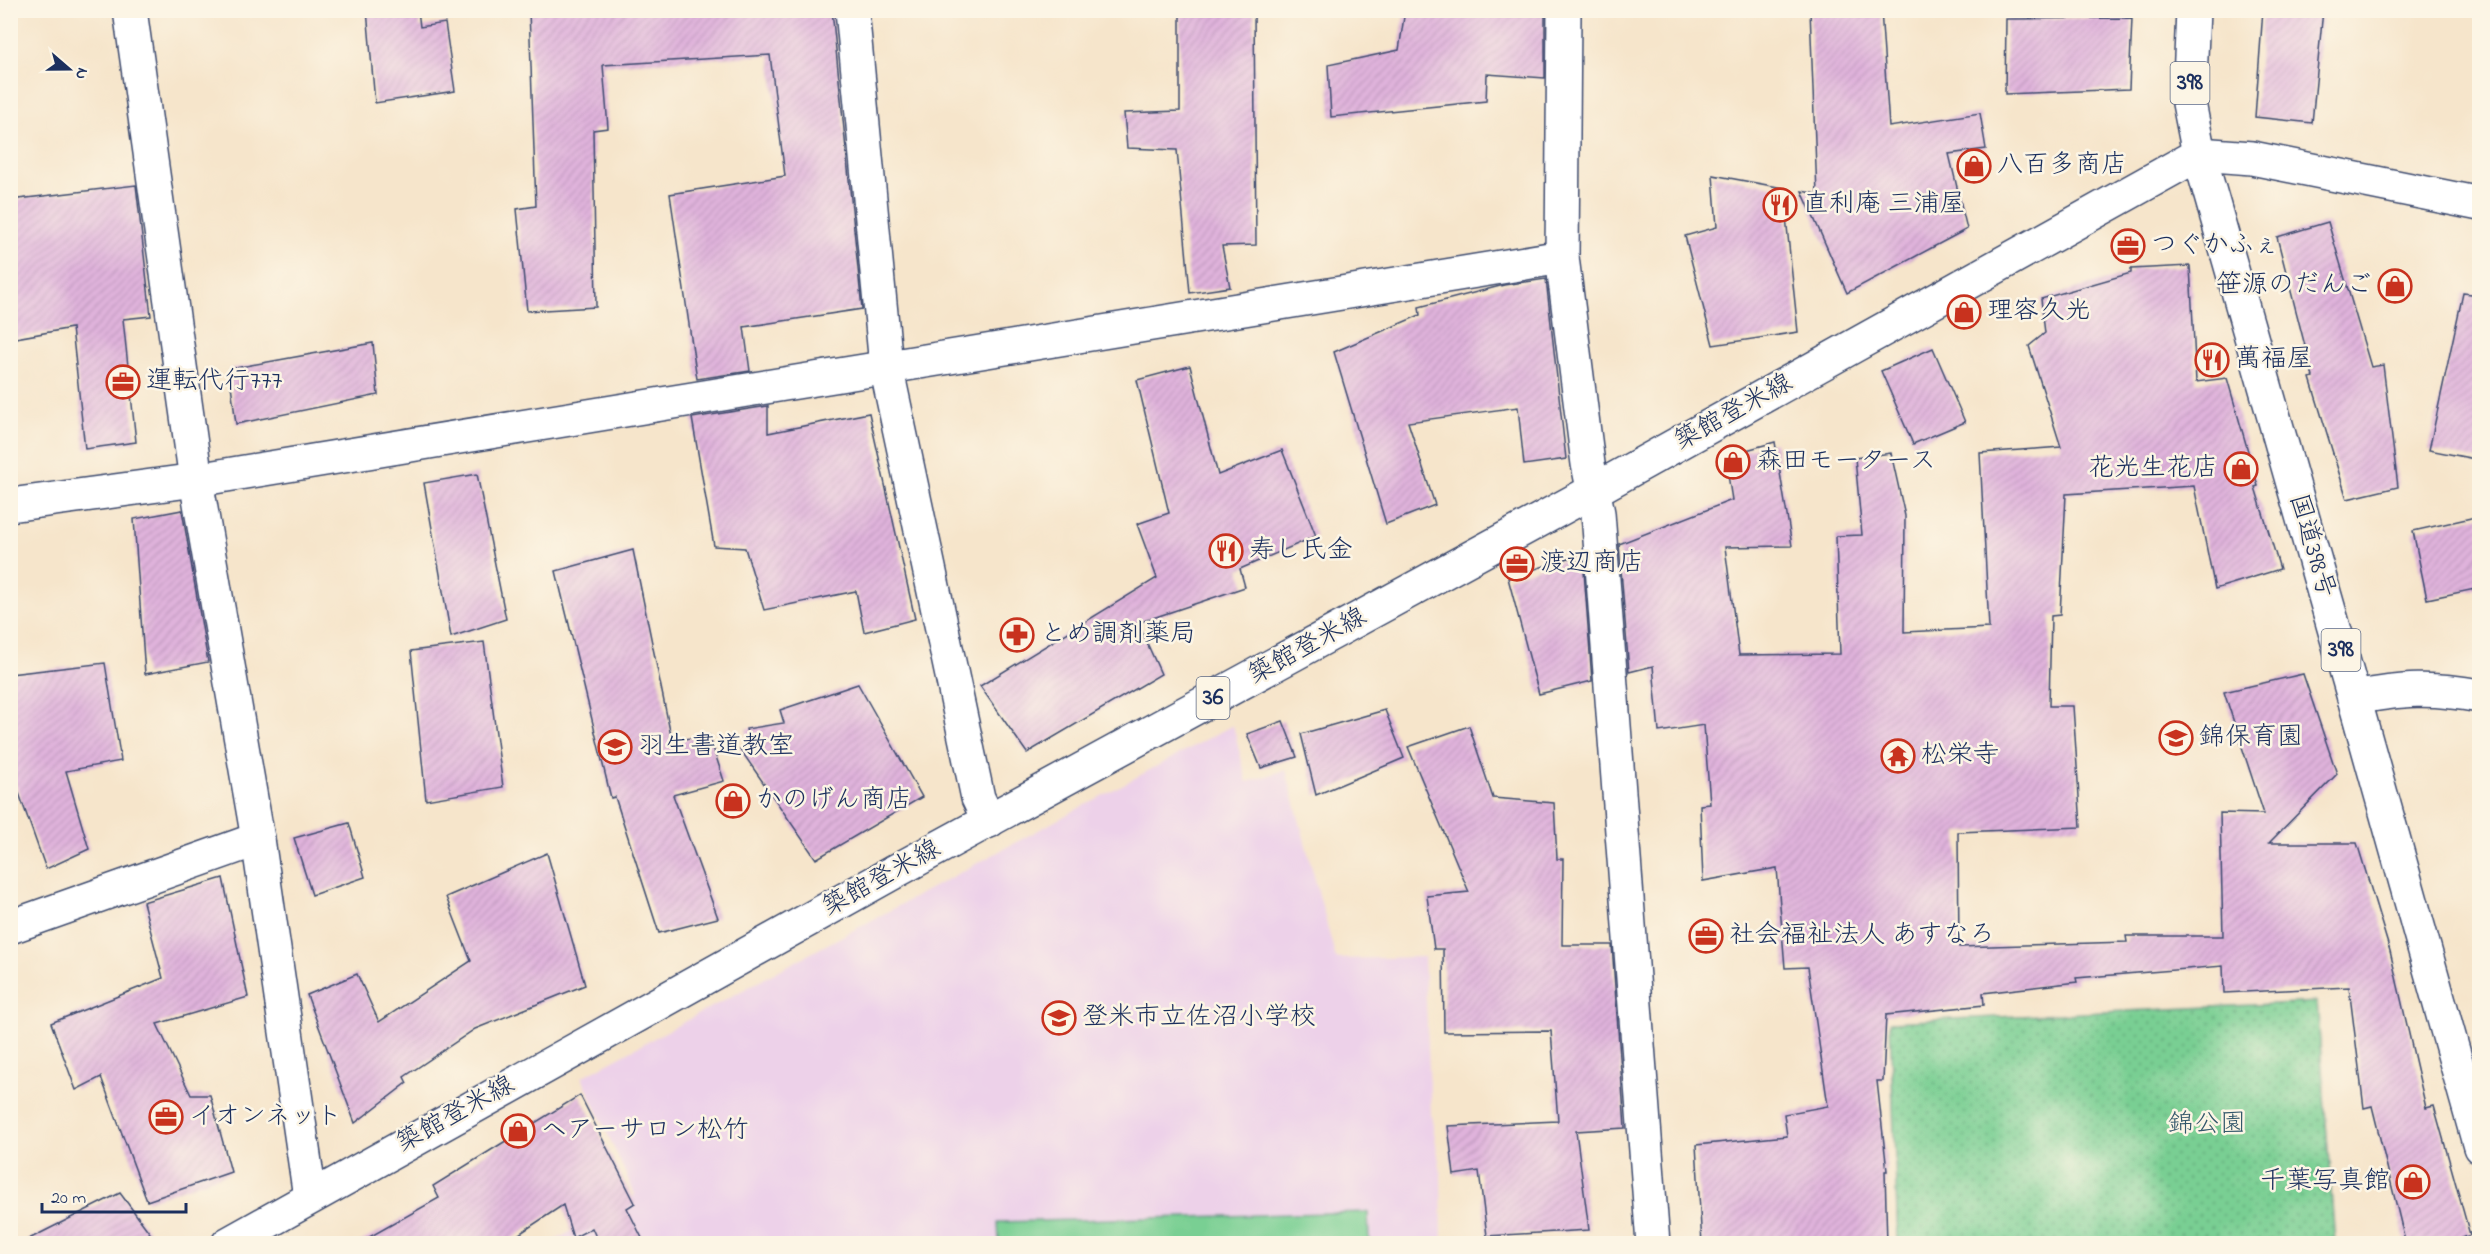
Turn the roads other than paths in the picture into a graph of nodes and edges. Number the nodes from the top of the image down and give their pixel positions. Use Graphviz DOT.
graph roads {
  1 [pos="130,10"];
  2 [pos="852,10"];
  3 [pos="1564,10"];
  4 [pos="2193,10"];
  5 [pos="2199,154"];
  6 [pos="2480,204"];
  7 [pos="1562,257"];
  8 [pos="886,366"];
  9 [pos="196,480"];
  10 [pos="1593,491"];
  11 [pos="10,505"];
  12 [pos="2480,696"];
  13 [pos="2354,698"];
  14 [pos="989,821"];
  15 [pos="258,839"];
  16 [pos="10,927"];
  17 [pos="2474,1107"];
  18 [pos="2480,1147"];
  19 [pos="310,1197"];
  20 [pos="228,1244"];
  21 [pos="1653,1244"];
  1 -- 9 [label="main road"];
  2 -- 8 [label="main road"];
  3 -- 7 [label="main road"];
  4 -- 5 [label="main road, 国道398号 / 398"];
  5 -- 6 [label="main road"];
  5 -- 10 [label="main road, 築館登米線 / 36"];
  5 -- 13 [label="main road, 国道398号 / 398"];
  7 -- 8 [label="main road"];
  7 -- 10 [label="main road"];
  8 -- 9 [label="main road"];
  8 -- 14 [label="main road"];
  9 -- 11 [label="main road"];
  9 -- 15 [label="main road"];
  10 -- 14 [label="main road, 築館登米線 / 36"];
  10 -- 21 [label="main road"];
  12 -- 13 [label="main road"];
  13 -- 17 [label="main road, 国道398号 / 398"];
  14 -- 19 [label="main road, 築館登米線 / 36"];
  15 -- 16 [label="main road"];
  15 -- 19 [label="main road"];
  17 -- 18 [label="main road, 国道398号 / 398"];
  19 -- 20 [label="main road, 築館登米線 / 36"];
}
